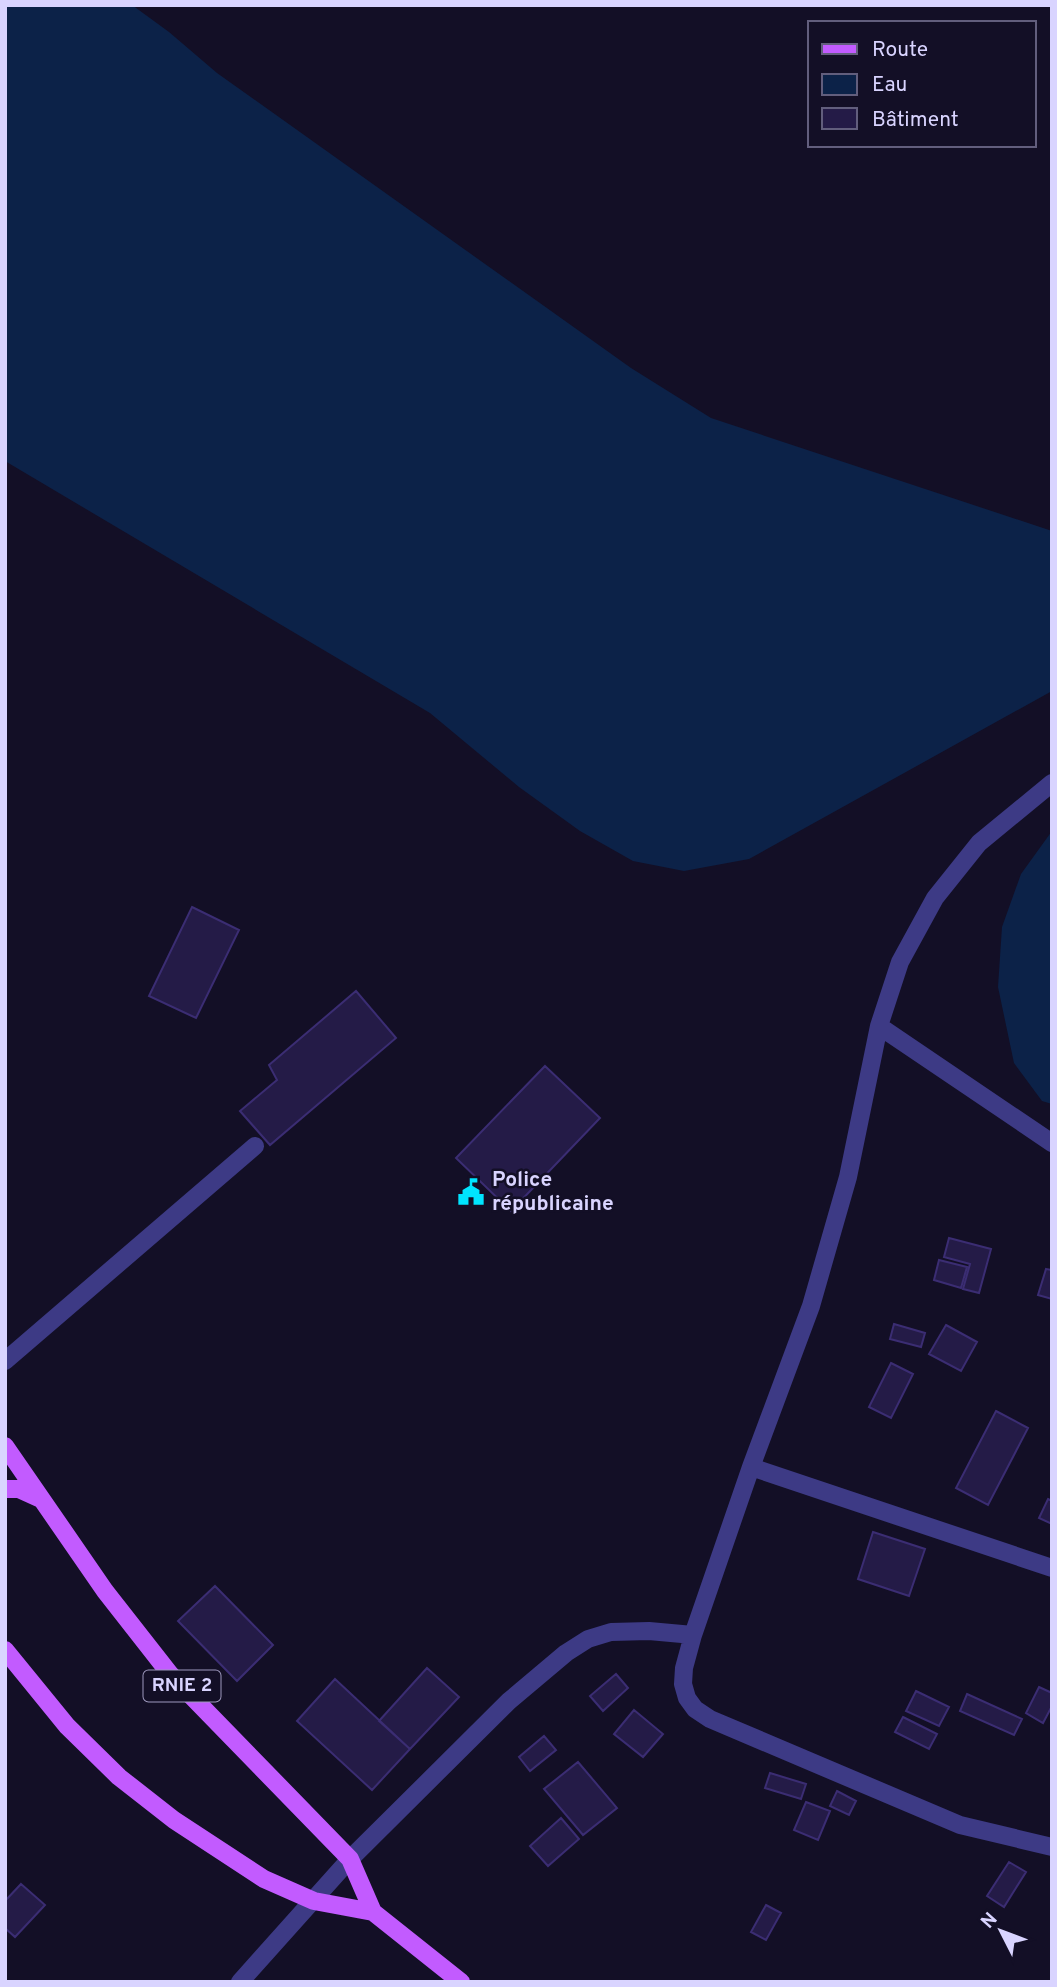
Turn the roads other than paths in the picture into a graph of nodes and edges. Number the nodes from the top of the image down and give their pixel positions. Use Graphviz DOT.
graph roads {
  1 [pos="1052,783"];
  2 [pos="878,1026"];
  3 [pos="1052,1143"];
  4 [pos="255,1146"];
  5 [pos="5,1361"];
  6 [pos="5,1446"];
  7 [pos="751,1467"];
  8 [pos="5,1489"];
  9 [pos="41,1499"];
  10 [pos="1052,1568"];
  11 [pos="693,1635"];
  12 [pos="5,1650"];
  13 [pos="1052,1847"];
  14 [pos="351,1858"];
  15 [pos="314,1901"];
  16 [pos="373,1912"];
  17 [pos="240,1982"];
  18 [pos="461,1982"];
  1 -- 2 [label="street"];
  2 -- 3 [label="street"];
  2 -- 7 [label="street"];
  4 -- 5 [label="street"];
  6 -- 9 [label="main road, RNIE 2"];
  7 -- 10 [label="street"];
  7 -- 11 [label="street"];
  8 -- 9 [label="main road"];
  9 -- 14 [label="main road, RNIE 2"];
  11 -- 13 [label="street"];
  11 -- 14 [label="street"];
  12 -- 15 [label="main road, RNIE 2"];
  14 -- 15 [label="street"];
  14 -- 16 [label="main road, RNIE 2"];
  15 -- 16 [label="main road, RNIE 2"];
  15 -- 17 [label="street"];
  16 -- 18 [label="main road, RNIE 2"];
}
